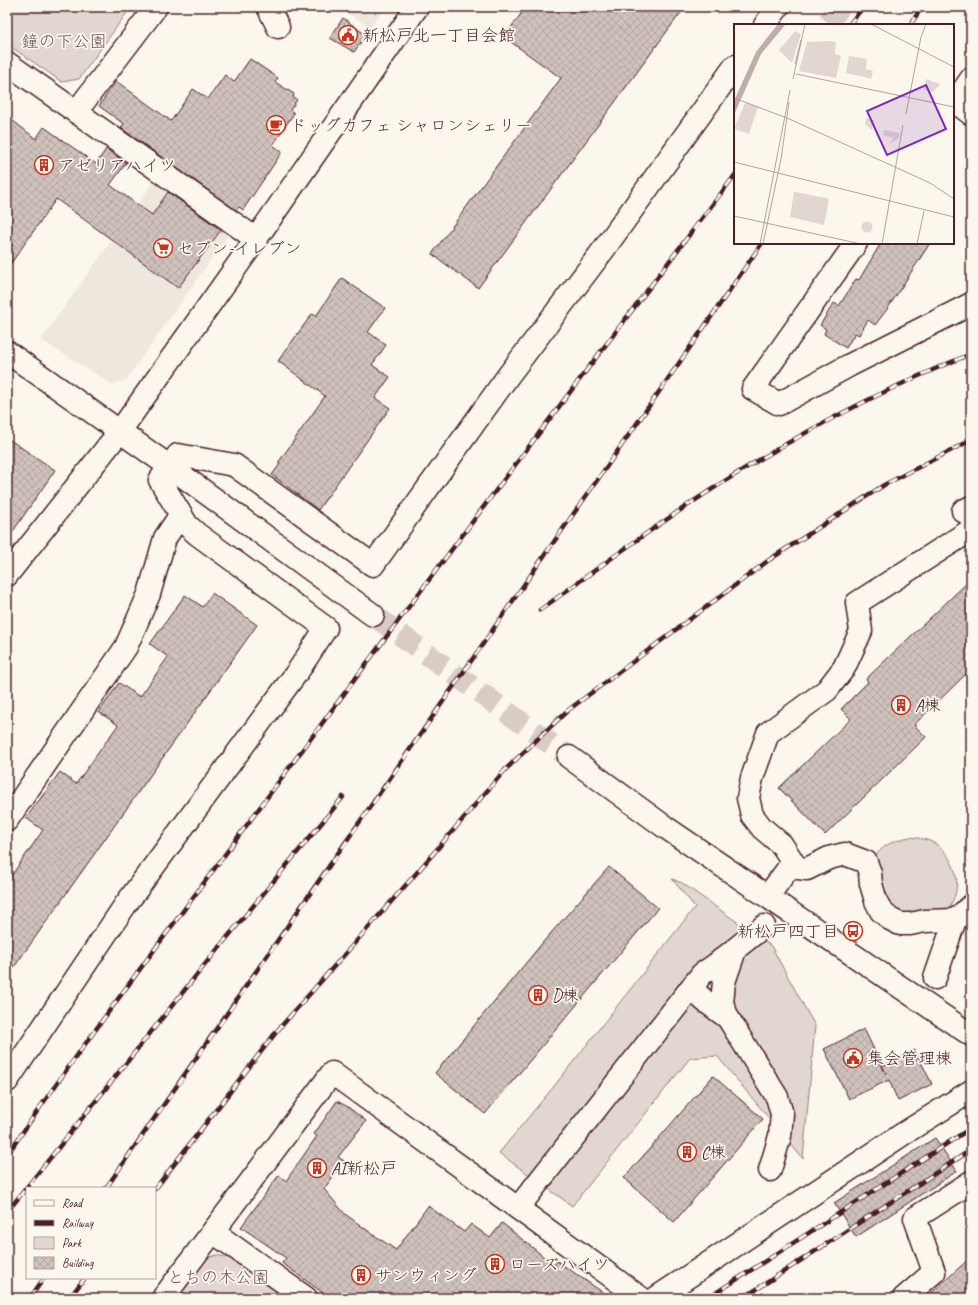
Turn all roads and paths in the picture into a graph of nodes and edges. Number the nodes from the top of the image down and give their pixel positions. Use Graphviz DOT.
graph roads {
  1 [pos="156,7"];
  2 [pos="268,7"];
  3 [pos="417,7"];
  4 [pos="778,7"];
  5 [pos="766,24"];
  6 [pos="278,27"];
  7 [pos="7,63"];
  8 [pos="734,67"];
  9 [pos="971,79"];
  10 [pos="958,105"];
  11 [pos="76,112"];
  12 [pos="256,239"];
  13 [pos="855,244"];
  14 [pos="971,304"];
  15 [pos="7,352"];
  16 [pos="120,431"];
  17 [pos="169,467"];
  18 [pos="971,507"];
  19 [pos="181,514"];
  20 [pos="971,516"];
  21 [pos="971,530"];
  22 [pos="7,575"];
  23 [pos="373,615"];
  24 [pos="569,757"];
  25 [pos="7,820"];
  26 [pos="789,867"];
  27 [pos="768,896"];
  28 [pos="971,906"];
  29 [pos="955,920"];
  30 [pos="764,926"];
  31 [pos="734,950"];
  32 [pos="935,978"];
  33 [pos="691,988"];
  34 [pos="728,1018"];
  35 [pos="971,1035"];
  36 [pos="7,1080"];
  37 [pos="971,1091"];
  38 [pos="770,1170"];
  39 [pos="971,1182"];
  40 [pos="518,1208"];
  41 [pos="212,1232"];
  42 [pos="162,1298"];
  43 [pos="306,1298"];
  44 [pos="641,1298"];
  45 [pos="656,1298"];
  46 [pos="904,1298"];
  1 -- 11 [label="street"];
  2 -- 6 [label="street"];
  3 -- 12 [label="street"];
  4 -- 5 [label="street"];
  7 -- 11 [label="street"];
  8 -- 17 [label="street"];
  9 -- 10 [label="street"];
  11 -- 12 [label="street"];
  12 -- 16 [label="street"];
  13 -- 14 [label="street"];
  15 -- 16 [label="street"];
  16 -- 17 [label="street"];
  16 -- 22 [label="street"];
  17 -- 19 [label="street"];
  17 -- 23 [label="street"];
  18 -- 20 [label="street"];
  19 -- 25 [label="street"];
  19 -- 36 [label="street"];
  21 -- 26 [label="street"];
  24 -- 27 [label="street"];
  26 -- 27 [label="street"];
  26 -- 29 [label="street"];
  27 -- 35 [label="street"];
  28 -- 29 [label="street"];
  29 -- 32 [label="street"];
  30 -- 31 [label="street"];
  31 -- 33 [label="street"];
  31 -- 34 [label="street"];
  33 -- 34 [label="street"];
  33 -- 40 [label="street"];
  34 -- 38 [label="street"];
  37 -- 45 [label="street"];
  39 -- 46 [label="street"];
  40 -- 41 [label="street"];
  40 -- 44 [label="street"];
  41 -- 42 [label="street"];
  41 -- 43 [label="street"];
}
